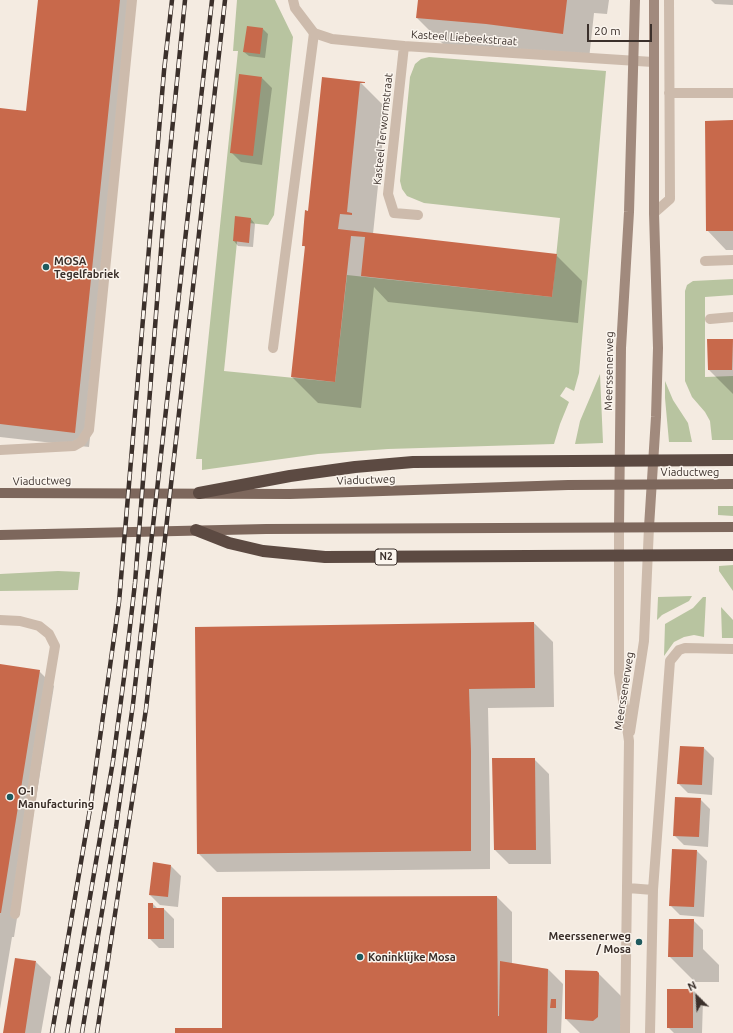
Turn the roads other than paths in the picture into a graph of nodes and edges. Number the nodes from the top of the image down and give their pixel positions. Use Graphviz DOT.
graph roads {
  1 [pos="132,0"];
  2 [pos="293,0"];
  3 [pos="636,0"];
  4 [pos="654,0"];
  5 [pos="669,0"];
  6 [pos="314,33"];
  7 [pos="404,46"];
  8 [pos="634,61"];
  9 [pos="653,62"];
  10 [pos="669,93"];
  11 [pos="733,93"];
  12 [pos="654,213"];
  13 [pos="418,215"];
  14 [pos="733,260"];
  15 [pos="705,261"];
  16 [pos="733,317"];
  17 [pos="710,319"];
  18 [pos="273,348"];
  19 [pos="0,450"];
  20 [pos="733,460"];
  21 [pos="620,484"];
  22 [pos="652,484"];
  23 [pos="733,484"];
  24 [pos="0,493"];
  25 [pos="199,493"];
  26 [pos="619,527"];
  27 [pos="649,527"];
  28 [pos="733,527"];
  29 [pos="196,530"];
  30 [pos="0,535"];
  31 [pos="733,555"];
  32 [pos="0,620"];
  33 [pos="733,649"];
  34 [pos="629,741"];
  35 [pos="628,888"];
  36 [pos="653,890"];
  37 [pos="15,914"];
  38 [pos="625,1033"];
  39 [pos="650,1033"];
  1 -- 19 [label="street"];
  2 -- 6 [label="street"];
  3 -- 8 [label="street, Meerssenerweg"];
  4 -- 9 [label="street, Meerssenerweg"];
  5 -- 10 [label="street"];
  6 -- 7 [label="street, Kasteel Liebeekstraat"];
  6 -- 18 [label="street"];
  7 -- 8 [label="street, Kasteel Liebeekstraat"];
  7 -- 13 [label="street, Kasteel Terwormstraat"];
  8 -- 9 [label="street, Kasteel Liebeekstraat"];
  8 -- 21 [label="street, Meerssenerweg"];
  9 -- 12 [label="street, Meerssenerweg"];
  10 -- 11 [label="street"];
  10 -- 12 [label="street"];
  12 -- 22 [label="street, Meerssenerweg"];
  14 -- 15 [label="street"];
  16 -- 17 [label="street"];
  20 -- 25 [label="highway"];
  21 -- 22 [label="main road, Viaductweg"];
  21 -- 25 [label="main road, Viaductweg"];
  21 -- 26 [label="street, Meerssenerweg"];
  22 -- 23 [label="main road, Viaductweg"];
  22 -- 27 [label="street, Meerssenerweg"];
  24 -- 25 [label="main road, Viaductweg"];
  26 -- 27 [label="main road"];
  26 -- 29 [label="main road"];
  26 -- 34 [label="street, Meerssenerweg"];
  27 -- 28 [label="main road"];
  27 -- 34 [label="street, Meerssenerweg"];
  29 -- 30 [label="main road"];
  29 -- 31 [label="highway, N2"];
  32 -- 37 [label="street"];
  33 -- 36 [label="street"];
  34 -- 35 [label="street, Meerssenerweg"];
  35 -- 36 [label="street"];
  35 -- 38 [label="street, Meerssenerweg"];
  36 -- 39 [label="street"];
}
